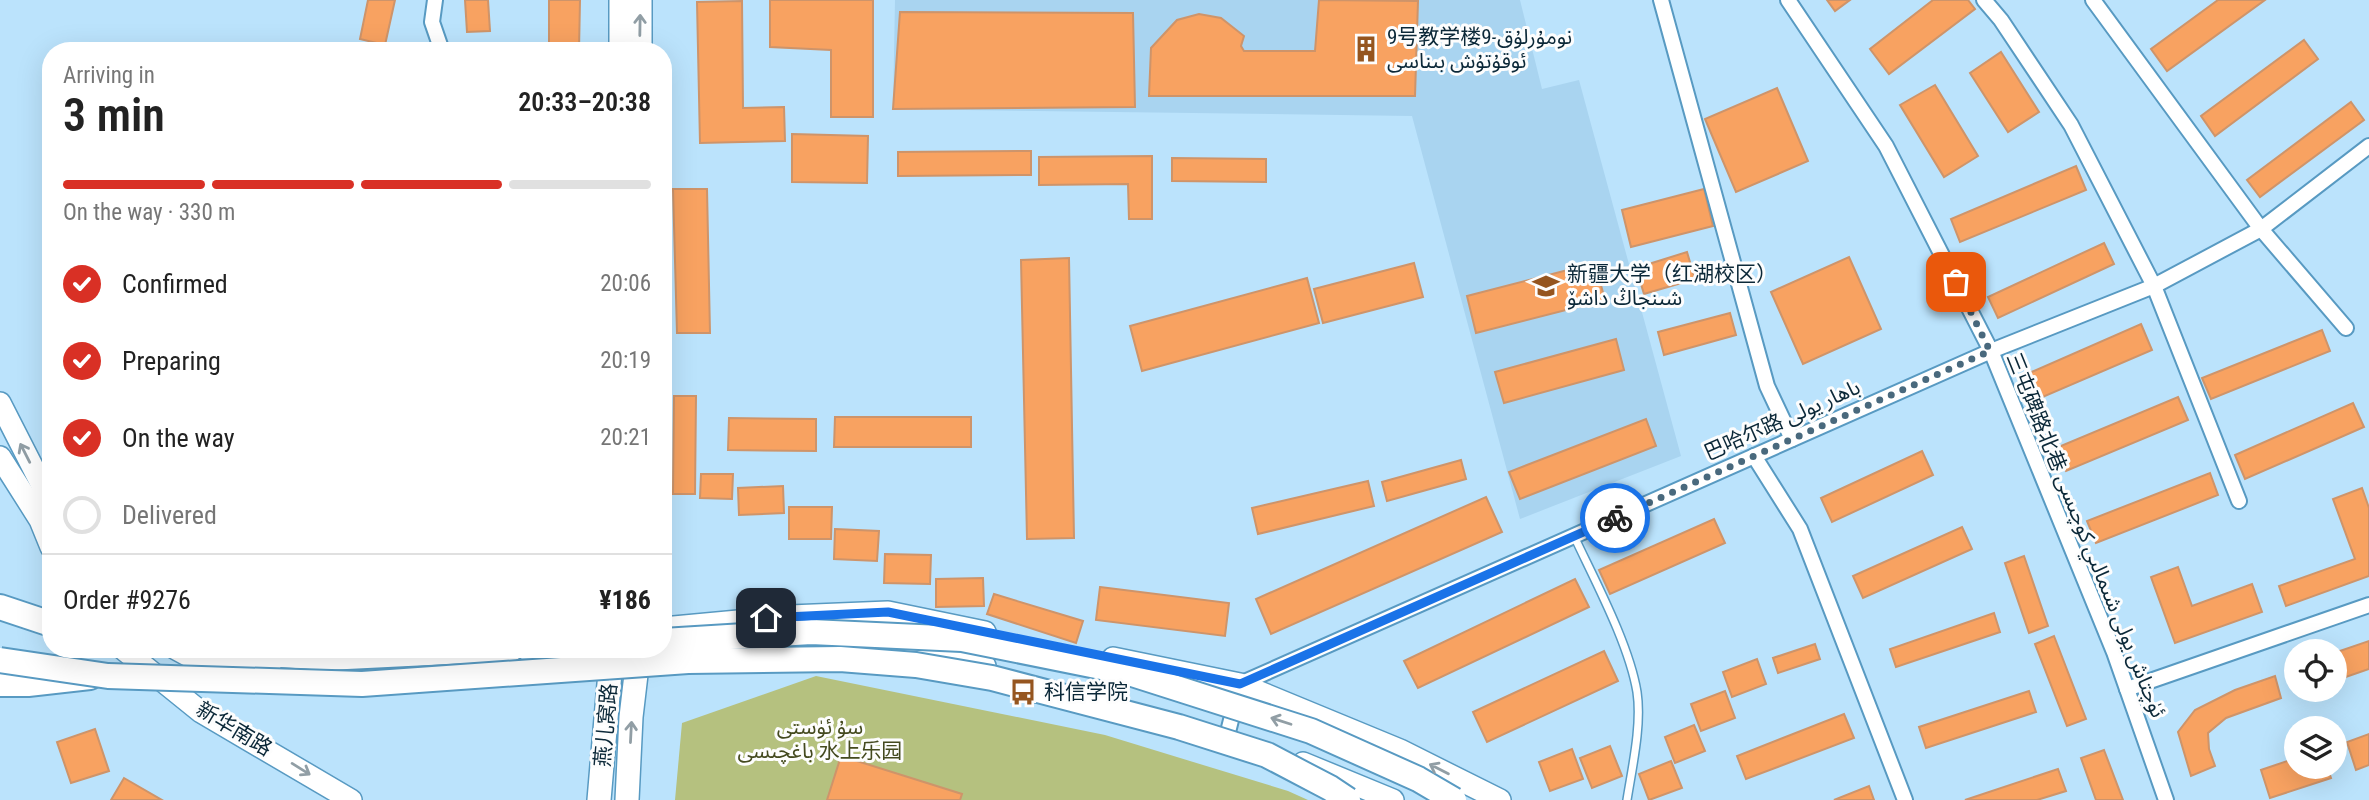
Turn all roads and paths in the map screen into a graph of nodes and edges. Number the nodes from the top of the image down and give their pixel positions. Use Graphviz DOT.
graph roads {
  1 [pos="435,0"];
  2 [pos="621,0"];
  3 [pos="640,0"];
  4 [pos="1661,0"];
  5 [pos="1788,0"];
  6 [pos="1984,0"];
  7 [pos="2092,0"];
  8 [pos="439,42"];
  9 [pos="621,42"];
  10 [pos="640,42"];
  11 [pos="2369,146"];
  12 [pos="2261,229"];
  13 [pos="2154,286"];
  14 [pos="2346,328"];
  15 [pos="1990,351"];
  16 [pos="0,403"];
  17 [pos="5,427"];
  18 [pos="1791,439"];
  19 [pos="1754,456"];
  20 [pos="0,457"];
  21 [pos="7,479"];
  22 [pos="2239,501"];
  23 [pos="42,508"];
  24 [pos="42,514"];
  25 [pos="1574,536"];
  26 [pos="2369,605"];
  27 [pos="0,607"];
  28 [pos="42,621"];
  29 [pos="0,623"];
  30 [pos="672,627"];
  31 [pos="42,629"];
  32 [pos="672,640"];
  33 [pos="672,653"];
  34 [pos="134,658"];
  35 [pos="193,658"];
  36 [pos="583,658"];
  37 [pos="612,658"];
  38 [pos="638,658"];
  39 [pos="0,660"];
  40 [pos="107,676"];
  41 [pos="0,684"];
  42 [pos="1240,684"];
  43 [pos="2127,690"];
  44 [pos="1228,732"];
  45 [pos="351,800"];
  46 [pos="599,800"];
  47 [pos="627,800"];
  48 [pos="1348,800"];
  49 [pos="1393,800"];
  50 [pos="1454,800"];
  51 [pos="1500,800"];
  52 [pos="1627,800"];
  53 [pos="1905,800"];
  54 [pos="2166,800"];
  1 -- 8 [label="street"];
  2 -- 9 [label="main road"];
  10 -- 3 [label="main road, one-way"];
  4 -- 18 [label="street"];
  5 -- 15 [label="street, 三屯碑路北巷 ئۈچتاش يولى شىمالىي كوچىسى"];
  6 -- 13 [label="street"];
  7 -- 12 [label="street"];
  11 -- 12 [label="street, 巴哈尔路 باھار يولى"];
  12 -- 13 [label="street, 巴哈尔路 باھار يولى"];
  12 -- 14 [label="street"];
  13 -- 15 [label="street, 巴哈尔路 باھار يولى"];
  13 -- 22 [label="street"];
  15 -- 18 [label="street, 巴哈尔路 باھار يولى"];
  15 -- 43 [label="street, 三屯碑路北巷 ئۈچتاش يولى شىمالىي كوچىسى"];
  16 -- 17 [label="main road"];
  23 -- 17 [label="main road, one-way"];
  18 -- 19 [label="street, 巴哈尔路 باھار يولى"];
  19 -- 25 [label="street, 巴哈尔路 باھار يولى"];
  19 -- 53 [label="street"];
  20 -- 21 [label="main road"];
  21 -- 24 [label="main road"];
  25 -- 42 [label="street, 巴哈尔路 باھار يولى"];
  25 -- 52 [label="lane"];
  26 -- 43 [label="street"];
  27 -- 28 [label="highway"];
  29 -- 31 [label="highway"];
  30 -- 42 [label="main road"];
  50 -- 32 [label="highway, one-way, bridge"];
  33 -- 44 [label="main road"];
  34 -- 45 [label="main road, 新华南路, one-way"];
  35 -- 36 [label="main road"];
  37 -- 46 [label="main road, 燕儿窝路"];
  47 -- 38 [label="main road, 燕儿窝路, one-way"];
  39 -- 40 [label="highway, bridge"];
  40 -- 41 [label="highway, bridge"];
  40 -- 48 [label="highway, bridge"];
  42 -- 44 [label="street"];
  51 -- 42 [label="main road, one-way"];
  43 -- 54 [label="street, 三屯碑路北巷 ئۈچتاش يولى شىمالىي كوچىسى"];
  44 -- 49 [label="main road"];
}
